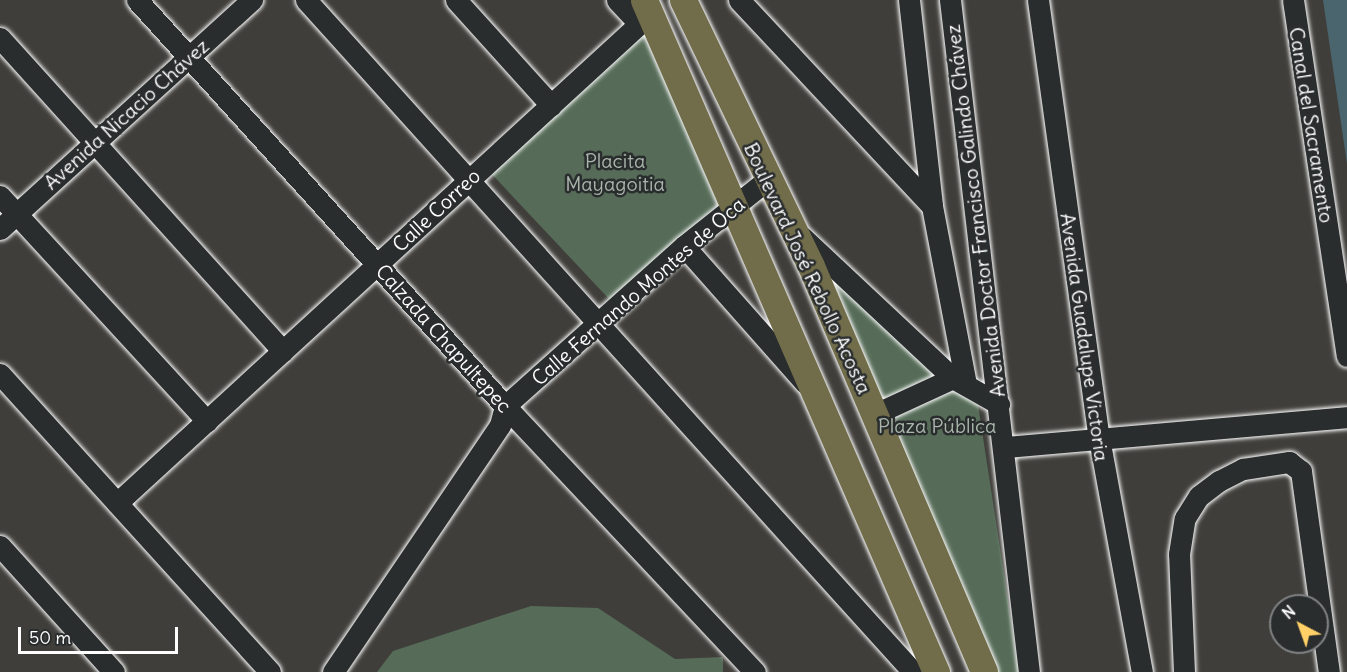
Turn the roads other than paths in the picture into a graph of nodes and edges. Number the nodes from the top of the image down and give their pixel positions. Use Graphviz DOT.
graph roads {
  1 [pos="137,0"];
  2 [pos="252,0"];
  3 [pos="306,0"];
  4 [pos="456,0"];
  5 [pos="617,0"];
  6 [pos="683,0"];
  7 [pos="739,0"];
  8 [pos="891,0"];
  9 [pos="909,0"];
  10 [pos="950,0"];
  11 [pos="1038,0"];
  12 [pos="1293,0"];
  13 [pos="644,12"];
  14 [pos="911,22"];
  15 [pos="0,38"];
  16 [pos="189,57"];
  17 [pos="551,105"];
  18 [pos="95,143"];
  19 [pos="469,180"];
  20 [pos="767,180"];
  21 [pos="0,196"];
  22 [pos="932,206"];
  23 [pos="732,208"];
  24 [pos="16,214"];
  25 [pos="0,229"];
  26 [pos="794,230"];
  27 [pos="684,246"];
  28 [pos="377,264"];
  29 [pos="599,325"];
  30 [pos="283,351"];
  31 [pos="1347,356"];
  32 [pos="0,374"];
  33 [pos="959,382"];
  34 [pos="817,397"];
  35 [pos="999,404"];
  36 [pos="505,406"];
  37 [pos="875,414"];
  38 [pos="1347,417"];
  39 [pos="207,421"];
  40 [pos="1099,438"];
  41 [pos="1005,447"];
  42 [pos="117,503"];
  43 [pos="0,546"];
  44 [pos="114,672"];
  45 [pos="270,672"];
  46 [pos="333,672"];
  47 [pos="755,672"];
  48 [pos="913,672"];
  49 [pos="936,672"];
  50 [pos="984,672"];
  51 [pos="1029,672"];
  52 [pos="1142,672"];
  53 [pos="1184,672"];
  54 [pos="1329,672"];
  1 -- 16 [label="street, Calzada Chapultepec"];
  2 -- 16 [label="street, Avenida Nicacio Chávez"];
  3 -- 19 [label="street"];
  4 -- 17 [label="street"];
  5 -- 13 [label="street"];
  6 -- 20 [label="main road, Boulevard José Rebollo Acosta"];
  7 -- 22 [label="street"];
  8 -- 14 [label="street"];
  9 -- 14 [label="street, Avenida Doctor Francisco Galindo Chávez"];
  10 -- 35 [label="street, Avenida Doctor Francisco Galindo Chávez"];
  11 -- 40 [label="street, Avenida Guadalupe Victoria"];
  12 -- 31 [label="street, Canal del Sacramento"];
  13 -- 17 [label="street, Calle Correo"];
  13 -- 23 [label="main road"];
  14 -- 22 [label="street, Avenida Doctor Francisco Galindo Chávez"];
  15 -- 18 [label="street"];
  16 -- 18 [label="street, Avenida Nicacio Chávez"];
  16 -- 28 [label="street, Calzada Chapultepec"];
  17 -- 19 [label="street, Calle Correo"];
  18 -- 24 [label="street, Avenida Nicacio Chávez"];
  18 -- 30 [label="street"];
  19 -- 28 [label="street, Calle Correo"];
  19 -- 29 [label="street"];
  20 -- 23 [label="street, Calle Fernando Montes de Oca"];
  20 -- 26 [label="main road, Boulevard José Rebollo Acosta"];
  21 -- 24 [label="street"];
  22 -- 33 [label="street, Avenida Doctor Francisco Galindo Chávez"];
  23 -- 27 [label="street, Calle Fernando Montes de Oca"];
  23 -- 34 [label="main road"];
  24 -- 25 [label="street, Avenida Nicacio Chávez"];
  24 -- 39 [label="street"];
  26 -- 33 [label="street"];
  26 -- 37 [label="main road, Boulevard José Rebollo Acosta"];
  27 -- 29 [label="street, Calle Fernando Montes de Oca"];
  27 -- 34 [label="street"];
  28 -- 30 [label="street, Calle Correo"];
  28 -- 36 [label="street, Calzada Chapultepec"];
  29 -- 36 [label="street, Calle Fernando Montes de Oca"];
  29 -- 48 [label="street"];
  30 -- 39 [label="street, Calle Correo"];
  32 -- 42 [label="street"];
  33 -- 35 [label="street"];
  33 -- 37 [label="street"];
  34 -- 49 [label="main road"];
  35 -- 41 [label="street, Avenida Doctor Francisco Galindo Chávez"];
  36 -- 46 [label="street, Calle Fernando Montes de Oca"];
  36 -- 47 [label="street, Calzada Chapultepec"];
  37 -- 50 [label="main road, Boulevard José Rebollo Acosta"];
  38 -- 40 [label="street"];
  39 -- 42 [label="street, Calle Correo"];
  40 -- 41 [label="street"];
  40 -- 52 [label="street, Avenida Guadalupe Victoria"];
  41 -- 51 [label="street, Avenida Doctor Francisco Galindo Chávez"];
  42 -- 45 [label="street"];
  43 -- 44 [label="street"];
  53 -- 54 [label="street"];
}
